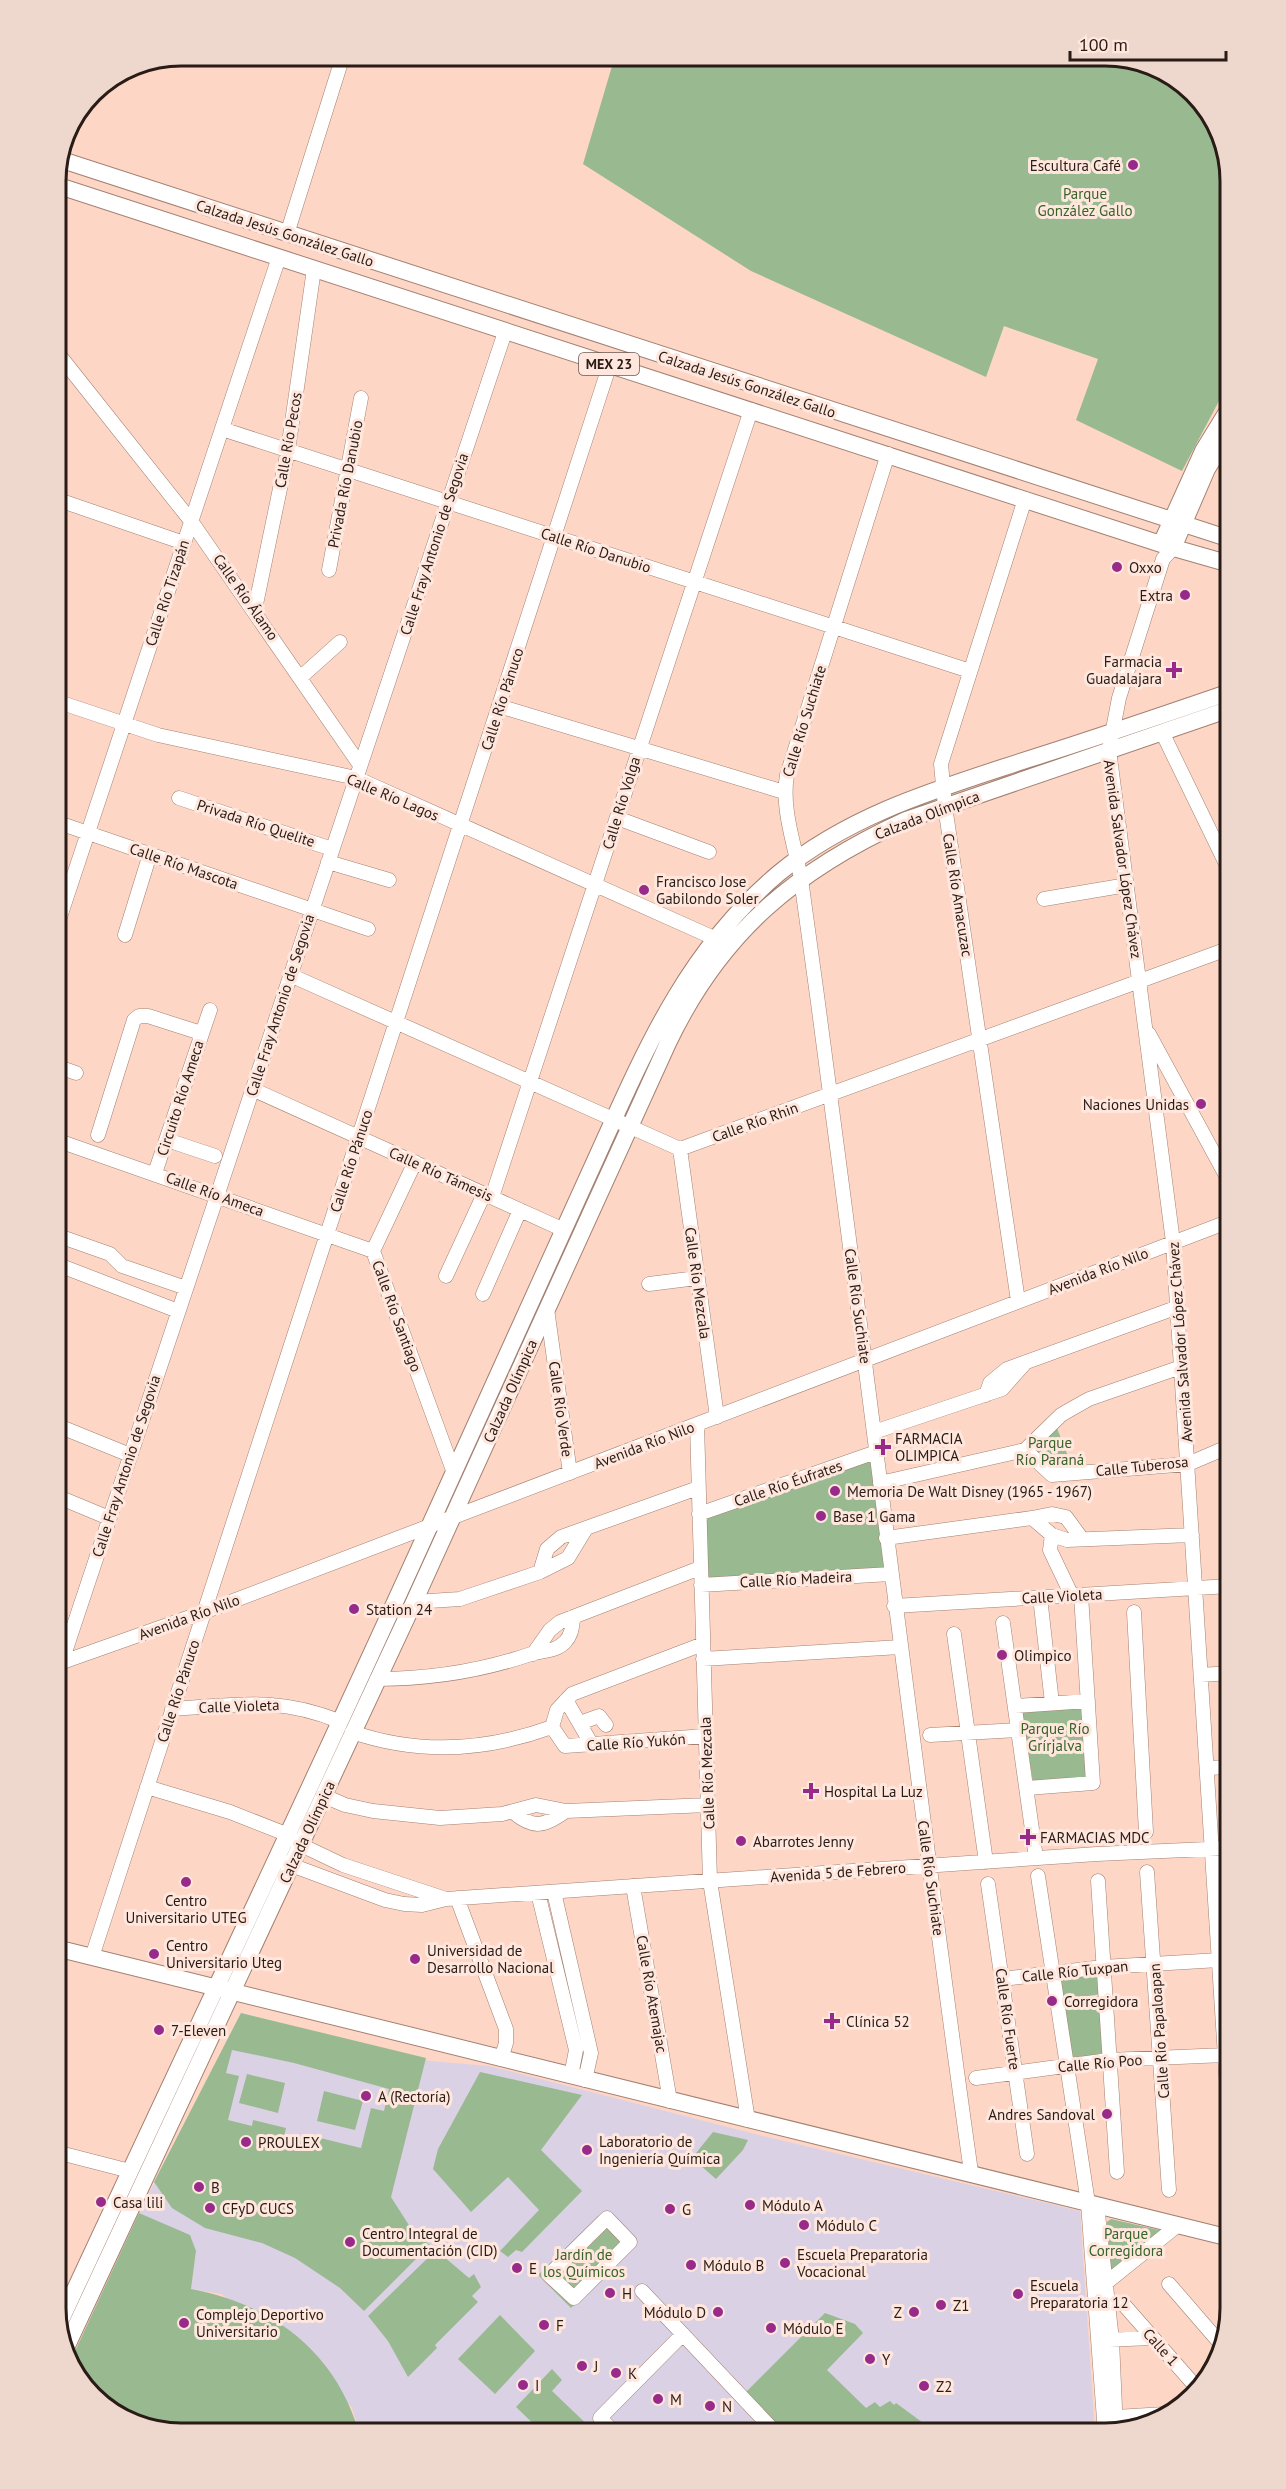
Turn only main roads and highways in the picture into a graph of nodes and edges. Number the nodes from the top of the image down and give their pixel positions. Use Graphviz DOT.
graph roads {
  1 [pos="68,162"];
  2 [pos="66,188"];
  3 [pos="452,288"];
  4 [pos="502,331"];
  5 [pos="1220,424"];
  6 [pos="1220,448"];
  7 [pos="1176,522"];
  8 [pos="1220,536"];
  9 [pos="1166,550"];
  10 [pos="1220,562"];
  11 [pos="1220,695"];
  12 [pos="1220,712"];
  13 [pos="66,1950"];
  14 [pos="215,1988"];
  15 [pos="232,1992"];
  16 [pos="1220,2236"];
  17 [pos="66,2309"];
  18 [pos="70,2338"];
  1 -- 3 [label="main road, Calzada Jesús González Gallo / MEX 23"];
  2 -- 4 [label="main road, Calzada Jesús González Gallo / MEX 23"];
  3 -- 4 [label="main road"];
  3 -- 7 [label="main road, Calzada Jesús González Gallo / MEX 23"];
  4 -- 9 [label="main road, Calzada Jesús González Gallo / MEX 23"];
  5 -- 7 [label="main road, Avenida Salvador López Chávez"];
  6 -- 7 [label="main road, Avenida Salvador López Chávez"];
  7 -- 8 [label="main road, Calzada Jesús González Gallo / MEX 23"];
  7 -- 9 [label="main road, Avenida Salvador López Chávez"];
  9 -- 10 [label="main road, Calzada Jesús González Gallo / MEX 23"];
  11 -- 14 [label="main road, Calzada Olímpica"];
  12 -- 15 [label="main road, Calzada Olímpica"];
  13 -- 14 [label="main road"];
  14 -- 15 [label="main road"];
  14 -- 17 [label="main road, Calzada Olímpica"];
  15 -- 16 [label="main road"];
  15 -- 18 [label="main road, Calzada Olímpica"];
}
